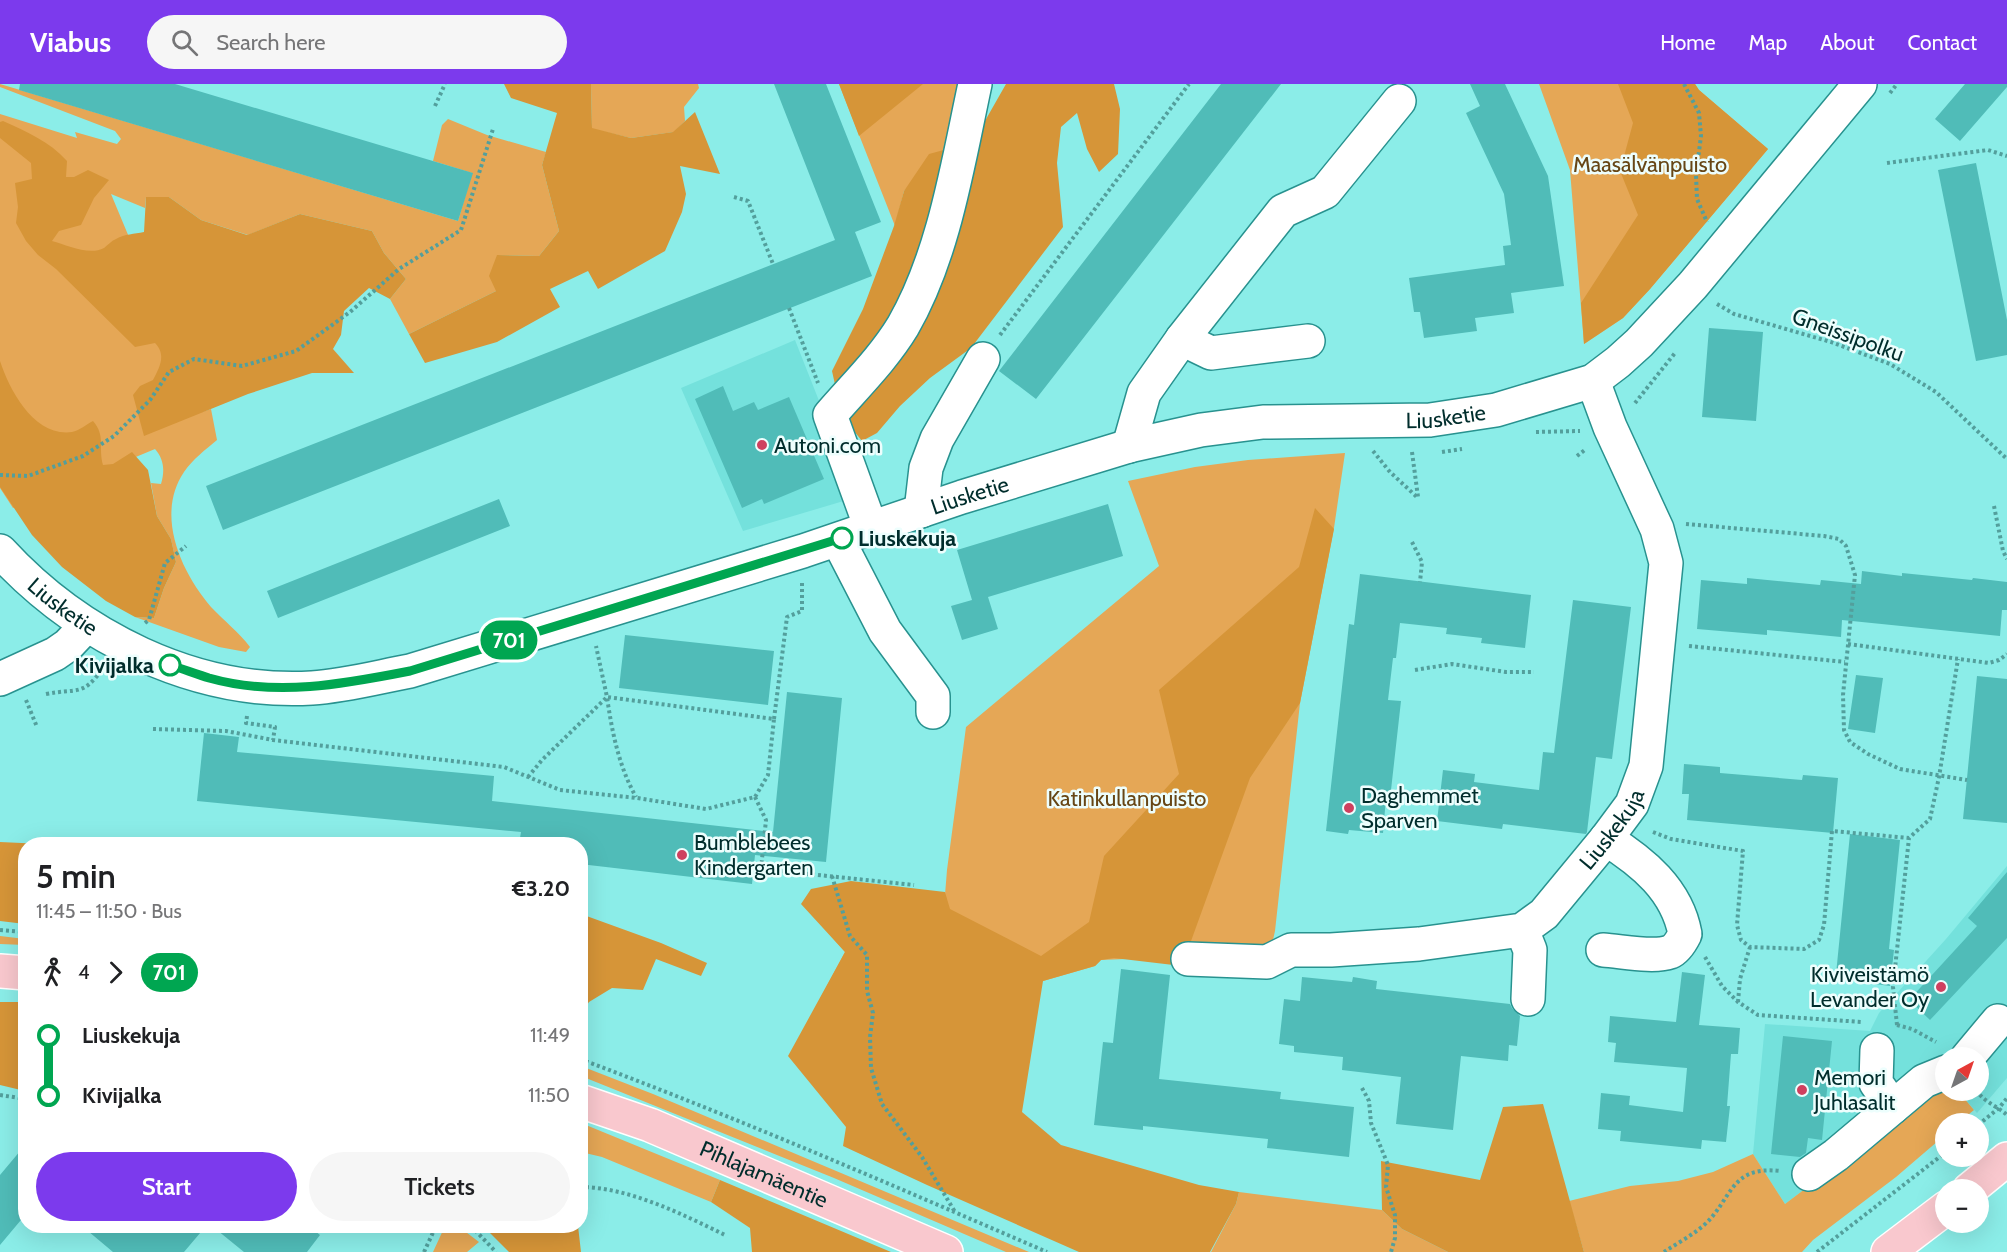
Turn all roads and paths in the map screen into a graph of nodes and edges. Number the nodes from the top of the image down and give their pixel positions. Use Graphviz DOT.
graph roads {
  1 [pos="445,84"];
  2 [pos="975,84"];
  3 [pos="1189,84"];
  4 [pos="1684,84"];
  5 [pos="1860,84"];
  6 [pos="1399,101"];
  7 [pos="435,106"];
  8 [pos="493,129"];
  9 [pos="2007,156"];
  10 [pos="1887,162"];
  11 [pos="734,197"];
  12 [pos="1722,249"];
  13 [pos="773,264"];
  14 [pos="1693,285"];
  15 [pos="789,308"];
  16 [pos="1182,339"];
  17 [pos="1308,341"];
  18 [pos="983,359"];
  19 [pos="1593,381"];
  20 [pos="830,415"];
  21 [pos="1129,446"];
  22 [pos="1368,447"];
  23 [pos="1412,452"];
  24 [pos="2007,459"];
  25 [pos="0,475"];
  26 [pos="1994,507"];
  27 [pos="921,512"];
  28 [pos="1679,523"];
  29 [pos="871,528"];
  30 [pos="838,540"];
  31 [pos="1412,542"];
  32 [pos="186,546"];
  33 [pos="0,551"];
  34 [pos="803,551"];
  35 [pos="2007,560"];
  36 [pos="1420,582"];
  37 [pos="587,616"];
  38 [pos="87,625"];
  39 [pos="143,626"];
  40 [pos="1848,644"];
  41 [pos="1685,645"];
  42 [pos="2007,654"];
  43 [pos="1958,659"];
  44 [pos="1846,662"];
  45 [pos="1416,670"];
  46 [pos="1534,672"];
  47 [pos="0,679"];
  48 [pos="607,697"];
  49 [pos="26,700"];
  50 [pos="933,712"];
  51 [pos="774,719"];
  52 [pos="246,723"];
  53 [pos="37,727"];
  54 [pos="153,729"];
  55 [pos="273,740"];
  56 [pos="528,777"];
  57 [pos="1939,777"];
  58 [pos="1967,780"];
  59 [pos="755,797"];
  60 [pos="637,798"];
  61 [pos="1652,831"];
  62 [pos="1909,838"];
  63 [pos="1606,839"];
  64 [pos="832,876"];
  65 [pos="914,885"];
  66 [pos="0,930"];
  67 [pos="1522,930"];
  68 [pos="18,931"];
  69 [pos="1685,934"];
  70 [pos="1750,947"];
  71 [pos="1603,950"];
  72 [pos="1188,959"];
  73 [pos="0,971"];
  74 [pos="18,972"];
  75 [pos="1528,999"];
  76 [pos="1738,1002"];
  77 [pos="1998,1021"];
  78 [pos="1883,1030"];
  79 [pos="1939,1047"];
  80 [pos="1967,1047"];
  81 [pos="588,1062"];
  82 [pos="1935,1072"];
  83 [pos="1362,1088"];
  84 [pos="0,1095"];
  85 [pos="18,1098"];
  86 [pos="2007,1098"];
  87 [pos="1986,1101"];
  88 [pos="588,1104"];
  89 [pos="1893,1107"];
  90 [pos="1999,1108"];
  91 [pos="2007,1115"];
  92 [pos="1989,1116"];
  93 [pos="1935,1161"];
  94 [pos="2005,1164"];
  95 [pos="1809,1174"];
  96 [pos="1984,1179"];
  97 [pos="588,1187"];
  98 [pos="956,1212"];
  99 [pos="1935,1216"];
  100 [pos="433,1233"];
  101 [pos="478,1233"];
  102 [pos="724,1235"];
  103 [pos="424,1252"];
  104 [pos="496,1252"];
  105 [pos="946,1252"];
  106 [pos="1047,1252"];
  107 [pos="1391,1252"];
  108 [pos="1664,1252"];
  109 [pos="1817,1252"];
  110 [pos="1888,1252"];
  1 -- 7 [label="path"];
  2 -- 20 [label="street"];
  3 -- 18 [label="path"];
  4 -- 12 [label="path"];
  5 -- 12 [label="street, Liusketie"];
  6 -- 16 [label="street"];
  8 -- 25 [label="path"];
  9 -- 10 [label="path"];
  11 -- 13 [label="path"];
  12 -- 14 [label="street, Liusketie"];
  14 -- 19 [label="street, Liusketie"];
  14 -- 24 [label="path, Gneissipolku"];
  15 -- 20 [label="path"];
  16 -- 17 [label="street"];
  16 -- 21 [label="street"];
  18 -- 27 [label="street"];
  19 -- 21 [label="street, Liusketie"];
  19 -- 63 [label="street, Liuskekuja"];
  20 -- 29 [label="street"];
  21 -- 27 [label="street, Liusketie"];
  22 -- 23 [label="path"];
  26 -- 35 [label="path"];
  27 -- 29 [label="street, Liusketie"];
  28 -- 40 [label="path"];
  29 -- 30 [label="street, Liusketie"];
  30 -- 34 [label="street, Liusketie"];
  30 -- 50 [label="street"];
  31 -- 36 [label="path"];
  32 -- 39 [label="path"];
  33 -- 38 [label="street, Liusketie"];
  34 -- 37 [label="street, Liusketie"];
  34 -- 51 [label="path"];
  37 -- 38 [label="street, Liusketie"];
  37 -- 48 [label="path"];
  38 -- 47 [label="street"];
  40 -- 43 [label="path"];
  40 -- 44 [label="path"];
  41 -- 44 [label="path"];
  42 -- 43 [label="path"];
  43 -- 57 [label="path"];
  44 -- 57 [label="path"];
  45 -- 46 [label="path"];
  48 -- 51 [label="path"];
  48 -- 56 [label="path"];
  48 -- 60 [label="path"];
  49 -- 53 [label="path"];
  51 -- 59 [label="path"];
  52 -- 55 [label="path"];
  54 -- 55 [label="path"];
  55 -- 56 [label="path"];
  56 -- 60 [label="path"];
  57 -- 58 [label="path"];
  57 -- 62 [label="path"];
  59 -- 60 [label="path"];
  59 -- 64 [label="path"];
  61 -- 70 [label="path"];
  62 -- 70 [label="path"];
  62 -- 78 [label="path"];
  63 -- 67 [label="street, Liuskekuja"];
  63 -- 69 [label="street"];
  64 -- 65 [label="path"];
  64 -- 98 [label="path"];
  66 -- 68 [label="path"];
  67 -- 72 [label="street, Liuskekuja"];
  67 -- 75 [label="street"];
  69 -- 71 [label="street"];
  69 -- 76 [label="path"];
  70 -- 76 [label="path"];
  73 -- 74 [label="main road"];
  76 -- 78 [label="path"];
  77 -- 80 [label="street"];
  78 -- 79 [label="path"];
  78 -- 89 [label="street"];
  81 -- 98 [label="path"];
  82 -- 89 [label="street"];
  83 -- 107 [label="path"];
  84 -- 85 [label="path"];
  86 -- 90 [label="path"];
  87 -- 90 [label="path"];
  88 -- 105 [label="main road, Pihlajamäentie"];
  89 -- 95 [label="street"];
  90 -- 91 [label="path"];
  90 -- 92 [label="path"];
  93 -- 109 [label="path"];
  94 -- 96 [label="main road"];
  95 -- 108 [label="path"];
  97 -- 102 [label="path"];
  98 -- 106 [label="path"];
  99 -- 110 [label="main road"];
  100 -- 103 [label="path"];
  101 -- 104 [label="path"];
}
